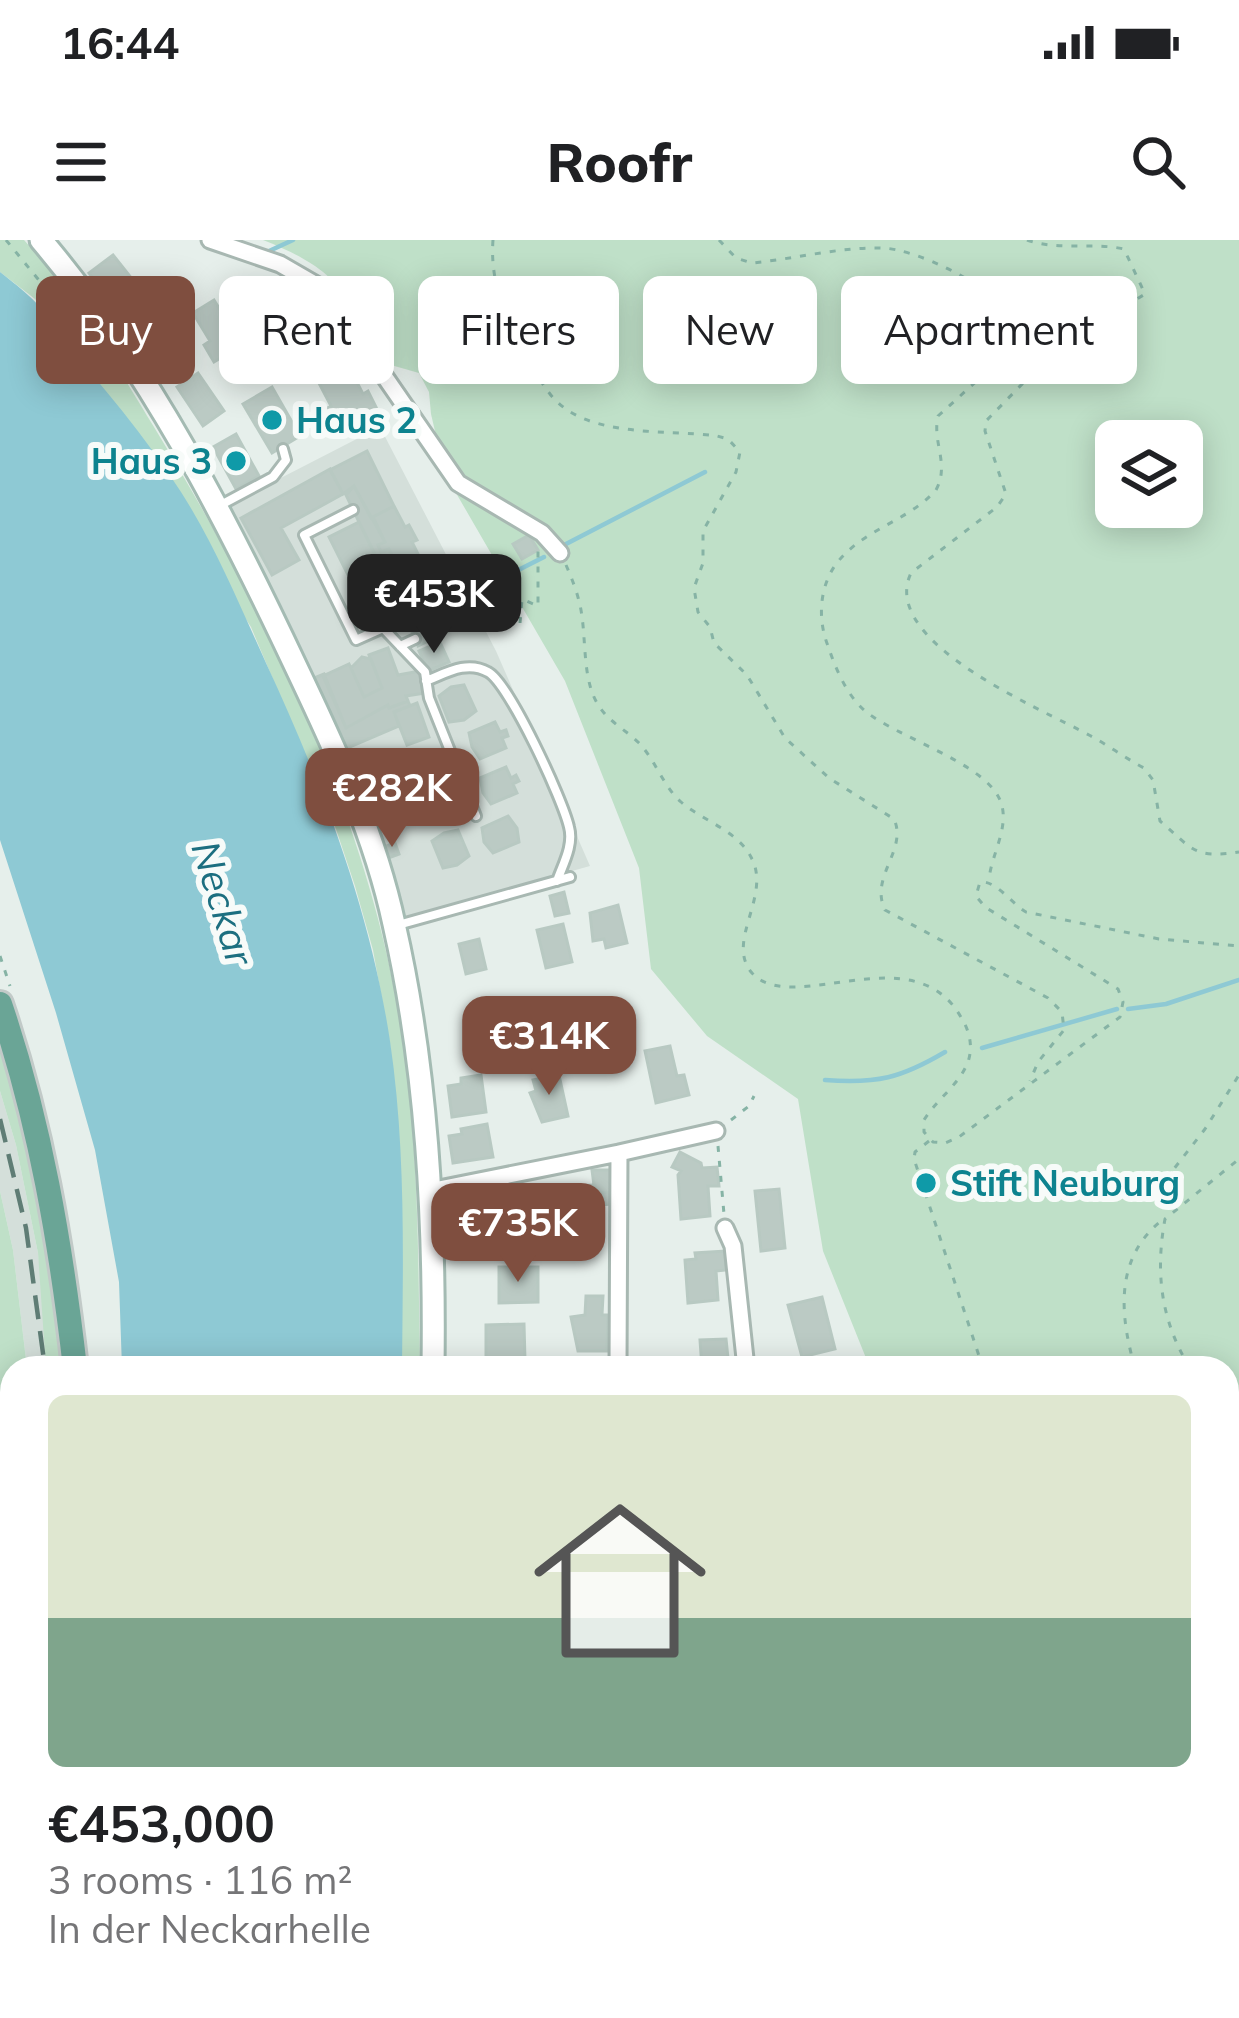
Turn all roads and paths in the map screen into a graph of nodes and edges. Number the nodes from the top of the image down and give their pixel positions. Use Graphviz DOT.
graph roads {
  1 [pos="6,240"];
  2 [pos="41,240"];
  3 [pos="210,240"];
  4 [pos="493,240"];
  5 [pos="719,240"];
  6 [pos="1027,240"];
  7 [pos="36,276"];
  8 [pos="283,449"];
  9 [pos="216,507"];
  10 [pos="353,510"];
  11 [pos="538,549"];
  12 [pos="560,553"];
  13 [pos="520,623"];
  14 [pos="415,639"];
  15 [pos="400,646"];
  16 [pos="426,681"];
  17 [pos="476,816"];
  18 [pos="1239,852"];
  19 [pos="570,877"];
  20 [pos="557,880"];
  21 [pos="989,881"];
  22 [pos="395,926"];
  23 [pos="1239,946"];
  24 [pos="0,1004"];
  25 [pos="1239,1075"];
  26 [pos="1029,1082"];
  27 [pos="754,1096"];
  28 [pos="717,1137"];
  29 [pos="930,1141"];
  30 [pos="619,1153"];
  31 [pos="1239,1159"];
  32 [pos="429,1191"];
  33 [pos="1176,1208"];
  34 [pos="1165,1219"];
  35 [pos="725,1228"];
  36 [pos="74,1356"];
  37 [pos="433,1356"];
  38 [pos="618,1356"];
  39 [pos="745,1356"];
  40 [pos="978,1356"];
  41 [pos="1132,1356"];
  42 [pos="1184,1356"];
  1 -- 7 [label="path"];
  2 -- 9 [label="main road"];
  3 -- 12 [label="street"];
  4 -- 26 [label="path"];
  5 -- 21 [label="path"];
  6 -- 18 [label="path"];
  8 -- 9 [label="lane"];
  9 -- 22 [label="main road"];
  10 -- 15 [label="lane"];
  11 -- 13 [label="path"];
  12 -- 29 [label="path"];
  14 -- 15 [label="lane"];
  15 -- 16 [label="lane"];
  16 -- 17 [label="lane"];
  16 -- 20 [label="lane"];
  19 -- 20 [label="lane"];
  20 -- 22 [label="lane"];
  21 -- 23 [label="path"];
  21 -- 26 [label="path"];
  22 -- 32 [label="main road"];
  24 -- 36 [label="main road"];
  25 -- 33 [label="path"];
  26 -- 29 [label="path"];
  27 -- 28 [label="path"];
  28 -- 30 [label="street"];
  28 -- 35 [label="path"];
  29 -- 40 [label="path"];
  30 -- 32 [label="street"];
  30 -- 38 [label="street"];
  31 -- 33 [label="path"];
  32 -- 37 [label="main road"];
  33 -- 34 [label="path"];
  34 -- 41 [label="path"];
  34 -- 42 [label="path"];
  35 -- 39 [label="street"];
}
